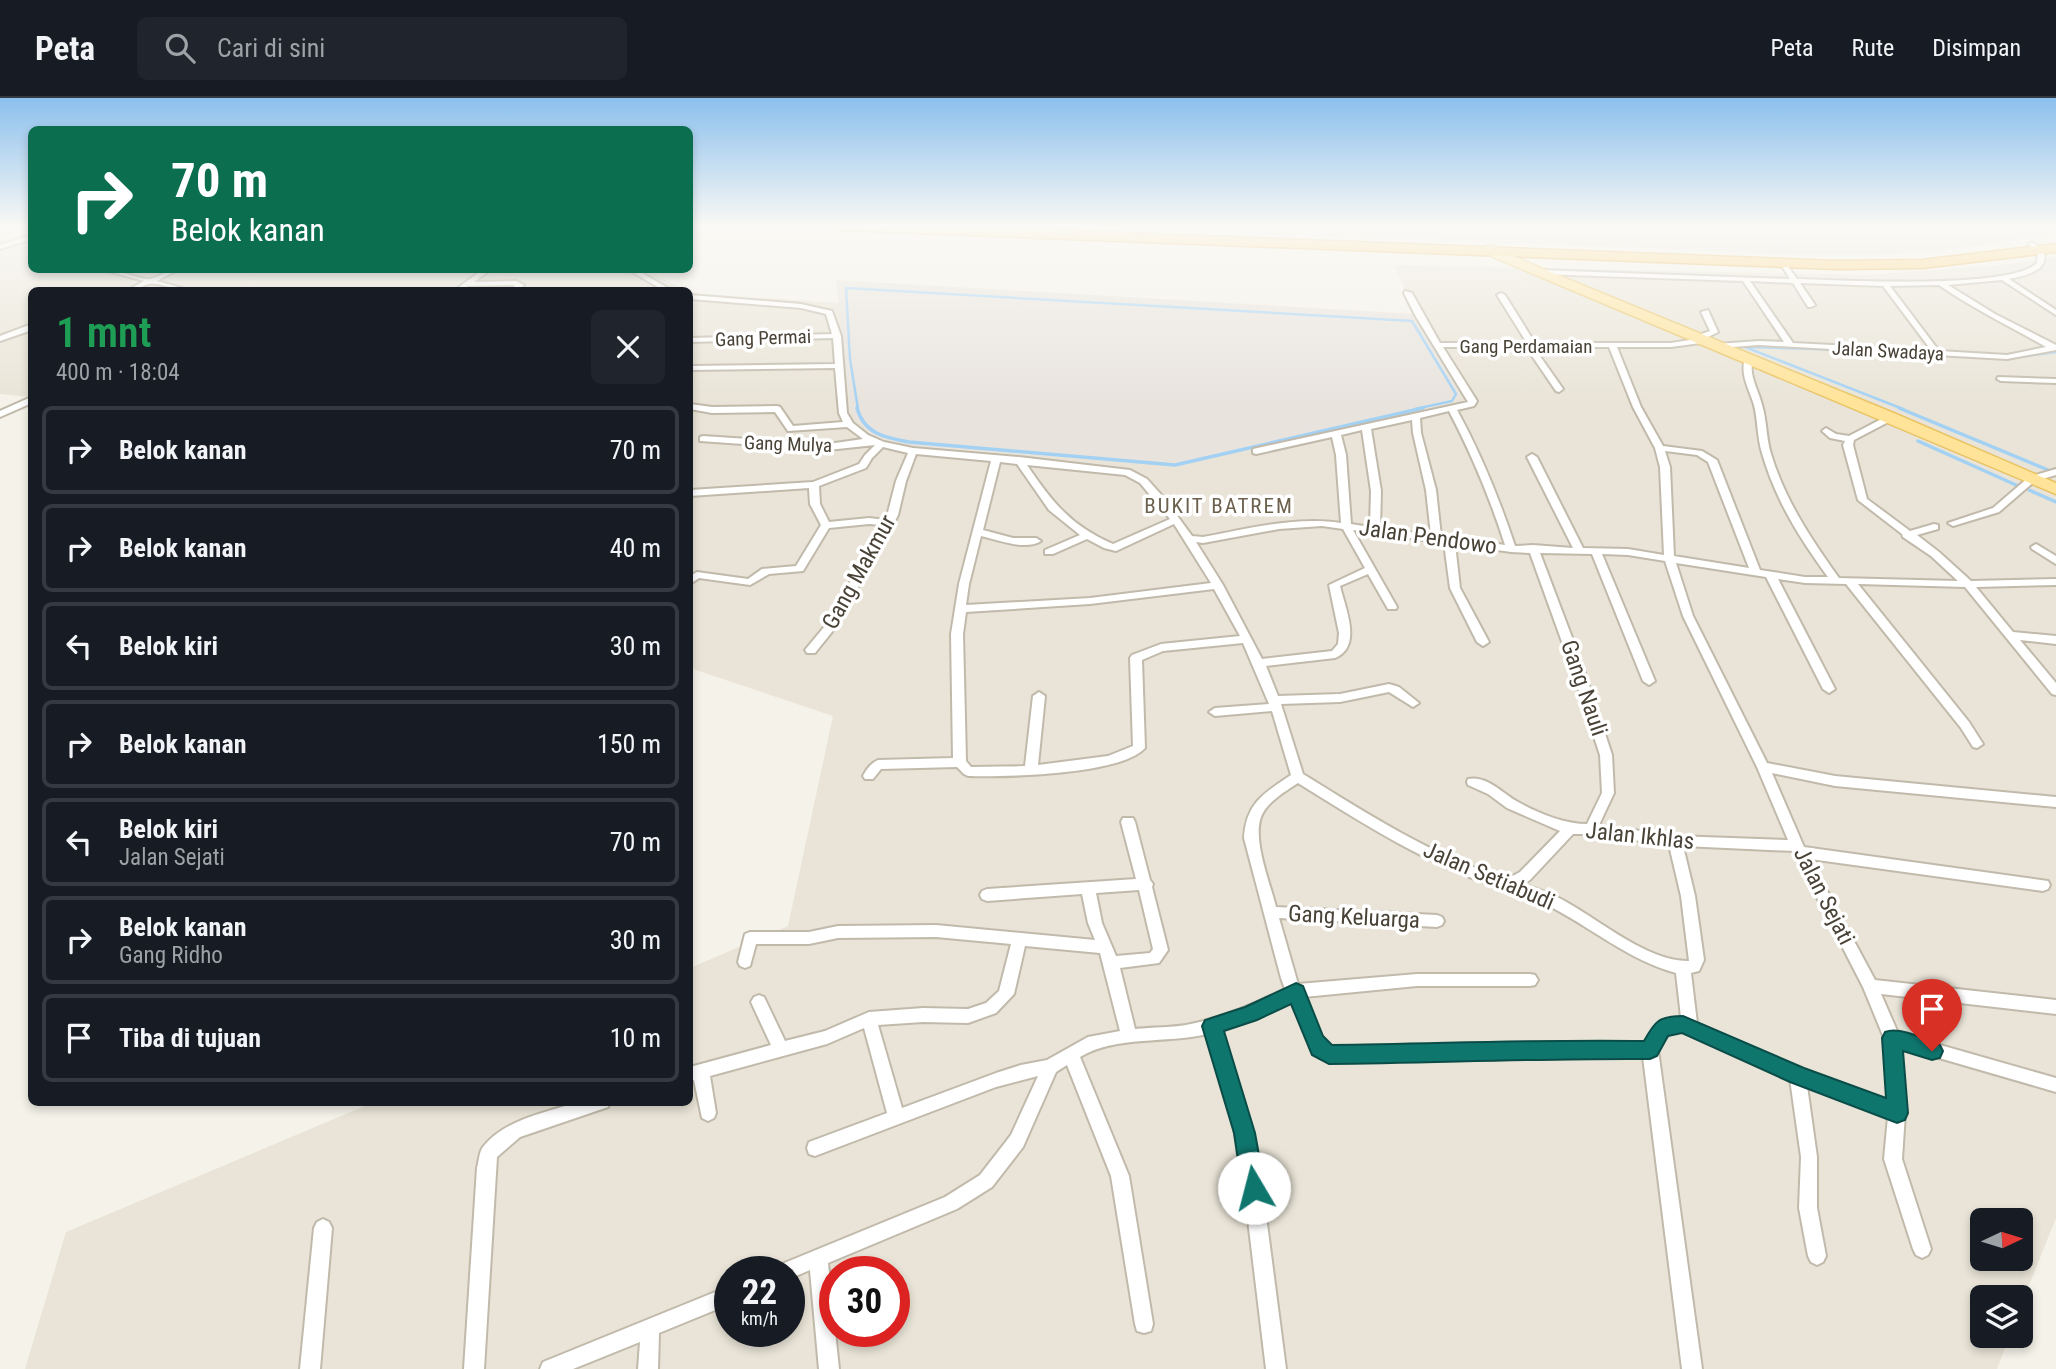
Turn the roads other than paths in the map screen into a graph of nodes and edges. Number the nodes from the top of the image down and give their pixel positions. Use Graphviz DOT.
graph roads {
  1 [pos="1572,285"];
  2 [pos="1749,285"];
  3 [pos="1799,285"];
  4 [pos="1886,285"];
  5 [pos="1944,285"];
  6 [pos="2014,285"];
  7 [pos="1408,293"];
  8 [pos="1501,295"];
  9 [pos="693,297"];
  10 [pos="2056,300"];
  11 [pos="2040,303"];
  12 [pos="1811,305"];
  13 [pos="1705,312"];
  14 [pos="2056,313"];
  15 [pos="28,328"];
  16 [pos="837,336"];
  17 [pos="1704,337"];
  18 [pos="0,339"];
  19 [pos="693,340"];
  20 [pos="1440,345"];
  21 [pos="1724,345"];
  22 [pos="1612,346"];
  23 [pos="1791,346"];
  24 [pos="1532,347"];
  25 [pos="2055,348"];
  26 [pos="1937,353"];
  27 [pos="1749,358"];
  28 [pos="838,366"];
  29 [pos="693,368"];
  30 [pos="2001,379"];
  31 [pos="2056,381"];
  32 [pos="1559,389"];
  33 [pos="28,402"];
  34 [pos="693,407"];
  35 [pos="1453,410"];
  36 [pos="0,414"];
  37 [pos="1416,417"];
  38 [pos="1891,417"];
  39 [pos="849,424"];
  40 [pos="1366,426"];
  41 [pos="1826,431"];
  42 [pos="1336,434"];
  43 [pos="703,439"];
  44 [pos="1850,439"];
  45 [pos="877,443"];
  46 [pos="1660,448"];
  47 [pos="913,451"];
  48 [pos="1256,451"];
  49 [pos="1532,457"];
  50 [pos="996,458"];
  51 [pos="1019,460"];
  52 [pos="2056,472"];
  53 [pos="2032,479"];
  54 [pos="814,485"];
  55 [pos="2056,489"];
  56 [pos="693,493"];
  57 [pos="1175,520"];
  58 [pos="889,523"];
  59 [pos="1953,523"];
  60 [pos="826,525"];
  61 [pos="1346,526"];
  62 [pos="1934,527"];
  63 [pos="1375,530"];
  64 [pos="978,532"];
  65 [pos="1907,535"];
  66 [pos="1086,536"];
  67 [pos="1187,538"];
  68 [pos="1436,538"];
  69 [pos="1449,540"];
  70 [pos="1036,541"];
  71 [pos="2036,547"];
  72 [pos="1533,548"];
  73 [pos="1511,549"];
  74 [pos="1049,552"];
  75 [pos="1580,552"];
  76 [pos="1596,552"];
  77 [pos="1670,558"];
  78 [pos="2056,561"];
  79 [pos="1371,569"];
  80 [pos="1756,573"];
  81 [pos="1771,576"];
  82 [pos="693,578"];
  83 [pos="1836,581"];
  84 [pos="1850,582"];
  85 [pos="2056,582"];
  86 [pos="1968,584"];
  87 [pos="1218,585"];
  88 [pos="1392,607"];
  89 [pos="961,609"];
  90 [pos="2010,635"];
  91 [pos="1246,639"];
  92 [pos="2056,640"];
  93 [pos="1483,642"];
  94 [pos="811,650"];
  95 [pos="1260,666"];
  96 [pos="1649,681"];
  97 [pos="1829,689"];
  98 [pos="2056,691"];
  99 [pos="1039,696"];
  100 [pos="1275,703"];
  101 [pos="1413,703"];
  102 [pos="1215,712"];
  103 [pos="1978,744"];
  104 [pos="960,762"];
  105 [pos="1763,767"];
  106 [pos="1031,770"];
  107 [pos="869,776"];
  108 [pos="1297,777"];
  109 [pos="1473,782"];
  110 [pos="2056,802"];
  111 [pos="1128,822"];
  112 [pos="1570,829"];
  113 [pos="1591,829"];
  114 [pos="1675,841"];
  115 [pos="1799,849"];
  116 [pos="1146,884"];
  117 [pos="2043,885"];
  118 [pos="1506,886"];
  119 [pos="1088,889"];
  120 [pos="987,895"];
  121 [pos="1271,912"];
  122 [pos="1437,921"];
  123 [pos="1019,941"];
  124 [pos="1104,947"];
  125 [pos="745,962"];
  126 [pos="1111,963"];
  127 [pos="1683,970"];
  128 [pos="1530,980"];
  129 [pos="1870,985"];
  130 [pos="1296,992"];
  131 [pos="760,1002"];
  132 [pos="2056,1007"];
  133 [pos="869,1019"];
  134 [pos="1212,1026"];
  135 [pos="1690,1026"];
  136 [pos="1129,1036"];
  137 [pos="1892,1038"];
  138 [pos="780,1049"];
  139 [pos="1650,1050"];
  140 [pos="1072,1054"];
  141 [pos="1050,1067"];
  142 [pos="695,1073"];
  143 [pos="1797,1075"];
  144 [pos="2056,1086"];
  145 [pos="590,1106"];
  146 [pos="708,1113"];
  147 [pos="1897,1113"];
  148 [pos="896,1117"];
  149 [pos="815,1148"];
  150 [pos="323,1228"];
  151 [pos="1922,1248"];
  152 [pos="1817,1256"];
  153 [pos="818,1257"];
  154 [pos="805,1263"];
  155 [pos="714,1302"];
  156 [pos="1144,1324"];
  157 [pos="650,1330"];
  158 [pos="310,1369"];
  159 [pos="474,1369"];
  160 [pos="550,1369"];
  161 [pos="649,1369"];
  162 [pos="829,1369"];
  163 [pos="1276,1369"];
  164 [pos="1692,1369"];
  1 -- 17 [label="main road"];
  2 -- 23 [label="street"];
  3 -- 12 [label="street"];
  4 -- 26 [label="street"];
  5 -- 25 [label="street"];
  6 -- 11 [label="street"];
  7 -- 20 [label="street"];
  8 -- 24 [label="street"];
  9 -- 16 [label="street"];
  10 -- 11 [label="street"];
  11 -- 14 [label="street"];
  13 -- 17 [label="street"];
  15 -- 18 [label="street"];
  16 -- 19 [label="street, Gang Permai"];
  16 -- 28 [label="street"];
  17 -- 21 [label="main road"];
  17 -- 22 [label="street"];
  20 -- 24 [label="street, Gang Perdamaian"];
  20 -- 35 [label="street"];
  21 -- 23 [label="street, Jalan Swadaya"];
  21 -- 27 [label="main road"];
  22 -- 24 [label="street, Gang Perdamaian"];
  22 -- 46 [label="street"];
  23 -- 26 [label="street, Jalan Swadaya"];
  24 -- 32 [label="street"];
  25 -- 26 [label="street, Jalan Swadaya"];
  27 -- 38 [label="main road"];
  27 -- 83 [label="street"];
  28 -- 29 [label="street"];
  28 -- 39 [label="street"];
  30 -- 31 [label="street"];
  33 -- 36 [label="street"];
  34 -- 39 [label="street"];
  35 -- 37 [label="street"];
  35 -- 73 [label="street"];
  37 -- 40 [label="street"];
  37 -- 68 [label="street"];
  38 -- 44 [label="street"];
  38 -- 53 [label="main road"];
  39 -- 45 [label="street"];
  40 -- 42 [label="street"];
  40 -- 63 [label="street"];
  41 -- 44 [label="street"];
  42 -- 48 [label="street"];
  42 -- 61 [label="street"];
  43 -- 45 [label="street, Gang Mulya"];
  44 -- 65 [label="street"];
  45 -- 47 [label="street"];
  45 -- 54 [label="street"];
  46 -- 77 [label="street"];
  46 -- 80 [label="street"];
  47 -- 50 [label="street"];
  47 -- 58 [label="street, Gang Makmur"];
  49 -- 75 [label="street"];
  50 -- 51 [label="street"];
  50 -- 64 [label="street"];
  51 -- 57 [label="street"];
  51 -- 66 [label="street"];
  52 -- 53 [label="street"];
  53 -- 55 [label="main road"];
  53 -- 59 [label="street"];
  54 -- 56 [label="street"];
  54 -- 60 [label="street"];
  57 -- 66 [label="street"];
  57 -- 67 [label="street"];
  58 -- 60 [label="street"];
  58 -- 94 [label="street, Gang Makmur"];
  60 -- 82 [label="street"];
  61 -- 63 [label="street, Jalan Pendowo"];
  61 -- 67 [label="street, Jalan Pendowo"];
  61 -- 79 [label="street"];
  62 -- 65 [label="street"];
  63 -- 68 [label="street, Jalan Pendowo"];
  64 -- 70 [label="street"];
  64 -- 89 [label="street"];
  65 -- 86 [label="street"];
  66 -- 74 [label="street"];
  67 -- 87 [label="street"];
  68 -- 69 [label="street, Jalan Pendowo"];
  69 -- 73 [label="street, Jalan Pendowo"];
  69 -- 93 [label="street"];
  71 -- 78 [label="street"];
  72 -- 73 [label="street, Jalan Pendowo"];
  72 -- 75 [label="street, Jalan Pendowo"];
  72 -- 113 [label="street, Gang Nauli"];
  75 -- 76 [label="street, Jalan Pendowo"];
  76 -- 77 [label="street, Jalan Pendowo"];
  76 -- 96 [label="street"];
  77 -- 80 [label="street, Jalan Pendowo"];
  77 -- 105 [label="street, Jalan Sejati"];
  79 -- 88 [label="street"];
  79 -- 95 [label="street"];
  80 -- 81 [label="street, Jalan Pendowo"];
  81 -- 83 [label="street, Jalan Pendowo"];
  81 -- 97 [label="street"];
  83 -- 84 [label="street, Jalan Pendowo"];
  84 -- 86 [label="street, Jalan Pendowo"];
  84 -- 103 [label="street"];
  85 -- 86 [label="street, Jalan Pendowo"];
  86 -- 90 [label="street"];
  87 -- 89 [label="street"];
  87 -- 91 [label="street"];
  89 -- 104 [label="street"];
  90 -- 92 [label="street"];
  90 -- 98 [label="street"];
  91 -- 95 [label="street"];
  91 -- 106 [label="street"];
  95 -- 100 [label="street"];
  99 -- 106 [label="street"];
  100 -- 101 [label="street"];
  100 -- 102 [label="street"];
  100 -- 108 [label="street"];
  104 -- 106 [label="street"];
  104 -- 107 [label="street"];
  105 -- 110 [label="street"];
  105 -- 115 [label="street, Jalan Sejati"];
  108 -- 118 [label="street, Jalan Setiabudi"];
  108 -- 121 [label="street"];
  109 -- 112 [label="street"];
  111 -- 116 [label="street"];
  112 -- 113 [label="street, Jalan Ikhlas"];
  112 -- 118 [label="street, Jalan Ikhlas"];
  113 -- 114 [label="street, Jalan Ikhlas"];
  114 -- 115 [label="street, Jalan Ikhlas"];
  114 -- 127 [label="street"];
  115 -- 117 [label="street, Jalan Ikhlas"];
  115 -- 129 [label="street, Jalan Sejati"];
  116 -- 119 [label="street"];
  116 -- 126 [label="street"];
  118 -- 127 [label="street, Jalan Setiabudi"];
  119 -- 120 [label="street"];
  119 -- 124 [label="street"];
  121 -- 122 [label="street, Gang Keluarga"];
  121 -- 130 [label="street"];
  123 -- 124 [label="street"];
  123 -- 125 [label="street"];
  123 -- 133 [label="street"];
  124 -- 126 [label="street"];
  126 -- 136 [label="street"];
  127 -- 135 [label="street"];
  128 -- 130 [label="street"];
  129 -- 132 [label="street"];
  129 -- 137 [label="street, Jalan Sejati"];
  130 -- 134 [label="street"];
  130 -- 139 [label="street"];
  131 -- 138 [label="street"];
  133 -- 138 [label="street"];
  133 -- 148 [label="street"];
  134 -- 136 [label="street"];
  134 -- 163 [label="street"];
  135 -- 139 [label="street"];
  135 -- 143 [label="street"];
  136 -- 140 [label="street"];
  137 -- 144 [label="street"];
  137 -- 147 [label="street, Jalan Sejati"];
  138 -- 142 [label="street"];
  139 -- 164 [label="street"];
  140 -- 141 [label="street"];
  140 -- 156 [label="street"];
  141 -- 148 [label="street"];
  141 -- 153 [label="street"];
  142 -- 146 [label="street"];
  143 -- 147 [label="street"];
  143 -- 152 [label="street"];
  145 -- 159 [label="street"];
  147 -- 151 [label="street, Jalan Sejati"];
  148 -- 149 [label="street"];
  150 -- 158 [label="street"];
  153 -- 154 [label="street"];
  153 -- 162 [label="street"];
  155 -- 157 [label="street"];
  157 -- 160 [label="street"];
  157 -- 161 [label="street"];
}
